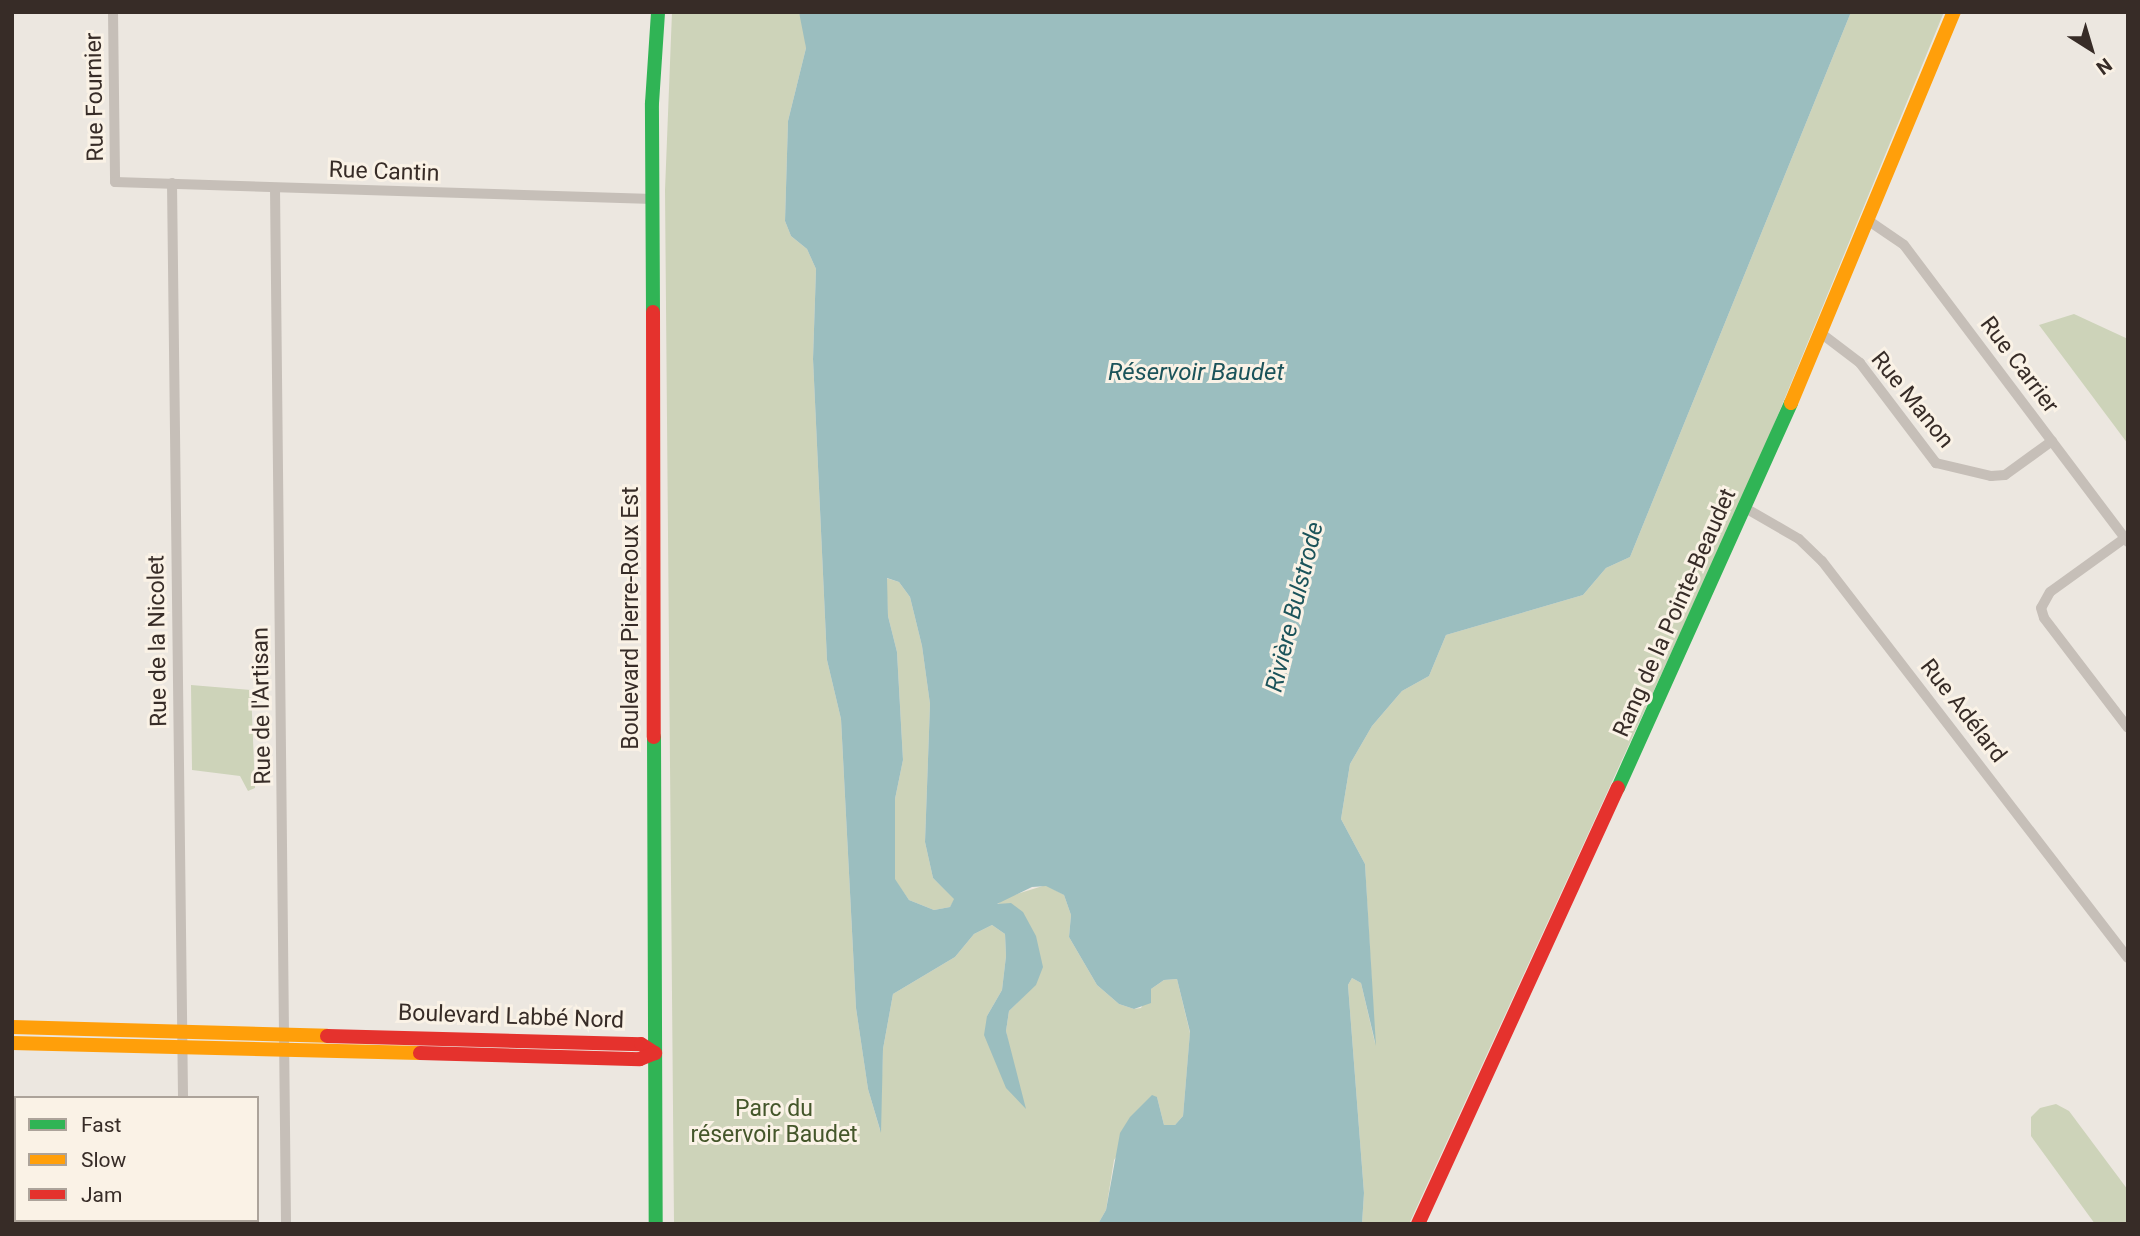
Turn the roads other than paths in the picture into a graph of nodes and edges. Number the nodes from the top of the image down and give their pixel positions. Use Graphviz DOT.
graph roads {
  1 [pos="113,12"];
  2 [pos="658,12"];
  3 [pos="1954,12"];
  4 [pos="115,182"];
  5 [pos="172,183"];
  6 [pos="275,188"];
  7 [pos="653,199"];
  8 [pos="1869,221"];
  9 [pos="1822,334"];
  10 [pos="2052,441"];
  11 [pos="1747,509"];
  12 [pos="2126,540"];
  13 [pos="2128,727"];
  14 [pos="2128,958"];
  15 [pos="12,1027"];
  16 [pos="182,1031"];
  17 [pos="285,1034"];
  18 [pos="12,1043"];
  19 [pos="183,1048"];
  20 [pos="285,1050"];
  21 [pos="655,1053"];
  22 [pos="183,1096"];
  23 [pos="286,1224"];
  24 [pos="656,1224"];
  25 [pos="1418,1224"];
  1 -- 4 [label="street, Rue Fournier"];
  2 -- 7 [label="main road, Boulevard Pierre-Roux Est"];
  3 -- 8 [label="main road, Rang de la Pointe-Beaudet"];
  4 -- 5 [label="street, Rue Cantin"];
  5 -- 6 [label="street, Rue Cantin"];
  5 -- 16 [label="street, Rue de la Nicolet"];
  6 -- 7 [label="street, Rue Cantin"];
  6 -- 17 [label="street, Rue de l'Artisan"];
  7 -- 21 [label="main road, Boulevard Pierre-Roux Est"];
  8 -- 9 [label="main road, Rang de la Pointe-Beaudet"];
  8 -- 10 [label="street, Rue Carrier"];
  9 -- 10 [label="street, Rue Manon"];
  9 -- 11 [label="main road, Rang de la Pointe-Beaudet"];
  10 -- 12 [label="street, Rue Carrier"];
  11 -- 14 [label="street, Rue Adélard"];
  11 -- 25 [label="main road, Rang de la Pointe-Beaudet"];
  12 -- 13 [label="street"];
  15 -- 16 [label="main road, Boulevard Labbé Nord"];
  16 -- 17 [label="main road, Boulevard Labbé Nord"];
  16 -- 19 [label="street, Rue de la Nicolet"];
  17 -- 20 [label="street, Rue de l'Artisan"];
  17 -- 21 [label="main road, Boulevard Labbé Nord"];
  18 -- 19 [label="main road, Boulevard Labbé Nord"];
  19 -- 20 [label="main road, Boulevard Labbé Nord"];
  19 -- 22 [label="street, Rue de la Nicolet"];
  20 -- 21 [label="main road, Boulevard Labbé Nord"];
  20 -- 23 [label="street, Rue de l'Artisan"];
  21 -- 24 [label="main road, Boulevard Pierre-Roux Est"];
}
